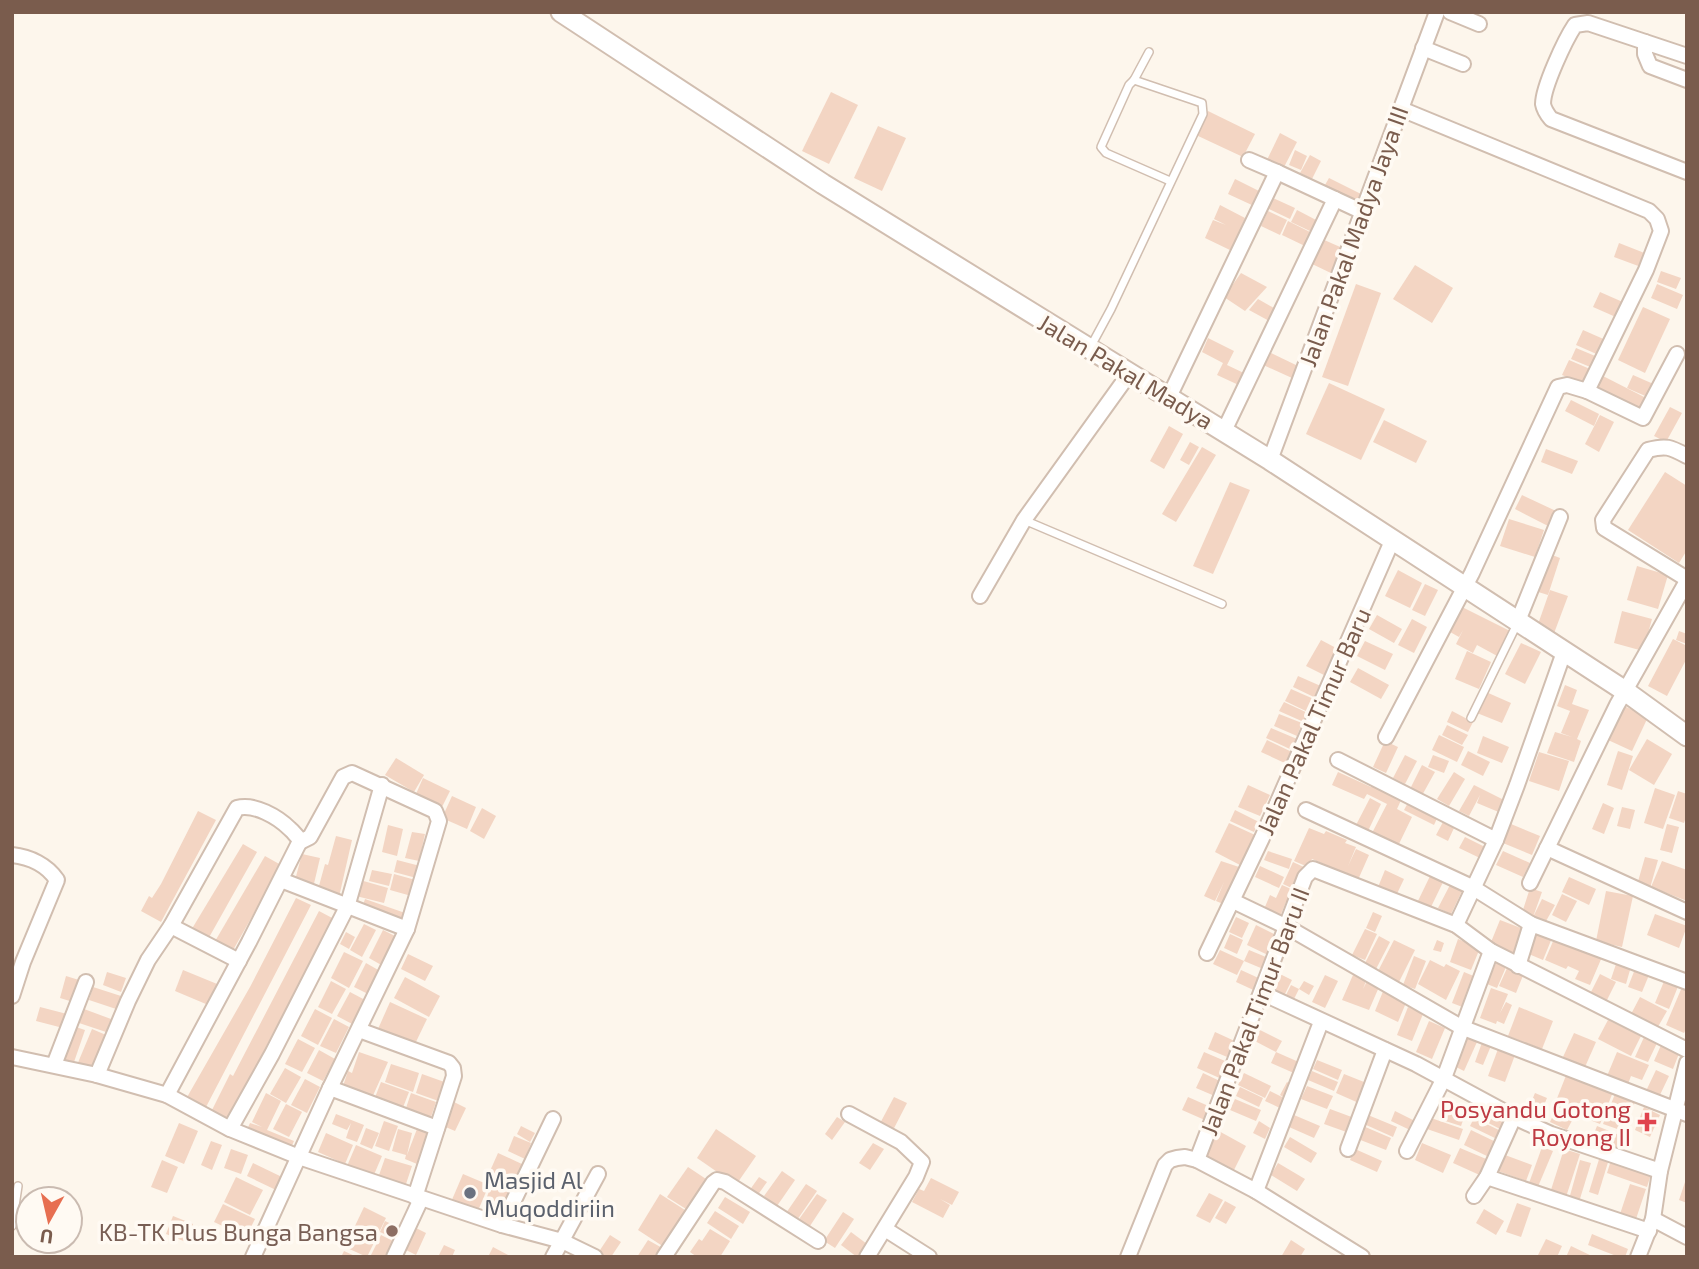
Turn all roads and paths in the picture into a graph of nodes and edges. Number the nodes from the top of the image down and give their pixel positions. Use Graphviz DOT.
graph roads {
  1 [pos="561,12"];
  2 [pos="1437,12"];
  3 [pos="1450,12"];
  4 [pos="1479,24"];
  5 [pos="1645,42"];
  6 [pos="1423,48"];
  7 [pos="1149,52"];
  8 [pos="1687,56"];
  9 [pos="1463,64"];
  10 [pos="1133,80"];
  11 [pos="1687,80"];
  12 [pos="1401,108"];
  13 [pos="1249,160"];
  14 [pos="1277,172"];
  15 [pos="1687,172"];
  16 [pos="1170,181"];
  17 [pos="1335,198"];
  18 [pos="1363,212"];
  19 [pos="1089,349"];
  20 [pos="1677,354"];
  21 [pos="1129,373"];
  22 [pos="1587,391"];
  23 [pos="1169,397"];
  24 [pos="1224,431"];
  25 [pos="1687,456"];
  26 [pos="1270,460"];
  27 [pos="1560,517"];
  28 [pos="1024,520"];
  29 [pos="1392,541"];
  30 [pos="1687,580"];
  31 [pos="1465,586"];
  32 [pos="980,596"];
  33 [pos="1223,604"];
  34 [pos="1518,621"];
  35 [pos="1564,652"];
  36 [pos="1625,691"];
  37 [pos="1471,718"];
  38 [pos="1687,736"];
  39 [pos="1386,737"];
  40 [pos="1338,760"];
  41 [pos="382,785"];
  42 [pos="1306,810"];
  43 [pos="1496,839"];
  44 [pos="300,841"];
  45 [pos="1547,848"];
  46 [pos="12,855"];
  47 [pos="281,880"];
  48 [pos="1530,883"];
  49 [pos="1472,887"];
  50 [pos="1233,901"];
  51 [pos="347,906"];
  52 [pos="1687,912"];
  53 [pos="1531,924"];
  54 [pos="1456,925"];
  55 [pos="171,926"];
  56 [pos="1287,927"];
  57 [pos="407,929"];
  58 [pos="1491,951"];
  59 [pos="1208,953"];
  60 [pos="239,961"];
  61 [pos="1518,966"];
  62 [pos="86,982"];
  63 [pos="1687,982"];
  64 [pos="1262,993"];
  65 [pos="12,996"];
  66 [pos="1321,1022"];
  67 [pos="1461,1027"];
  68 [pos="359,1030"];
  69 [pos="1385,1050"];
  70 [pos="1687,1050"];
  71 [pos="12,1057"];
  72 [pos="1687,1063"];
  73 [pos="54,1065"];
  74 [pos="97,1075"];
  75 [pos="1444,1077"];
  76 [pos="330,1088"];
  77 [pos="167,1095"];
  78 [pos="1681,1112"];
  79 [pos="849,1114"];
  80 [pos="1514,1117"];
  81 [pos="554,1119"];
  82 [pos="437,1128"];
  83 [pos="230,1129"];
  84 [pos="1348,1149"];
  85 [pos="1407,1152"];
  86 [pos="299,1157"];
  87 [pos="1197,1160"];
  88 [pos="1660,1171"];
  89 [pos="597,1174"];
  90 [pos="1487,1177"];
  91 [pos="1256,1191"];
  92 [pos="1474,1196"];
  93 [pos="418,1198"];
  94 [pos="502,1225"];
  95 [pos="1651,1225"];
  96 [pos="885,1229"];
  97 [pos="1687,1237"];
  98 [pos="562,1241"];
  99 [pos="818,1241"];
  100 [pos="253,1257"];
  101 [pos="394,1257"];
  102 [pos="553,1257"];
  103 [pos="595,1257"];
  104 [pos="664,1257"];
  105 [pos="867,1257"];
  106 [pos="929,1257"];
  107 [pos="1128,1257"];
  108 [pos="1362,1257"];
  109 [pos="1638,1257"];
  1 -- 19 [label="street, Jalan Pakal Madya"];
  2 -- 6 [label="street, Jalan Pakal Madya Jaya III"];
  3 -- 4 [label="street"];
  5 -- 8 [label="street"];
  5 -- 11 [label="street"];
  5 -- 15 [label="street"];
  6 -- 9 [label="street"];
  6 -- 12 [label="street, Jalan Pakal Madya Jaya III"];
  7 -- 10 [label="lane"];
  10 -- 16 [label="lane"];
  10 -- 16 [label="lane"];
  12 -- 18 [label="street, Jalan Pakal Madya Jaya III"];
  12 -- 22 [label="street"];
  13 -- 14 [label="street"];
  14 -- 17 [label="street"];
  14 -- 23 [label="street"];
  16 -- 19 [label="lane"];
  17 -- 18 [label="street"];
  17 -- 24 [label="street"];
  18 -- 26 [label="street, Jalan Pakal Madya Jaya III"];
  19 -- 21 [label="street, Jalan Pakal Madya"];
  20 -- 22 [label="street"];
  21 -- 23 [label="street, Jalan Pakal Madya"];
  21 -- 28 [label="street"];
  22 -- 31 [label="street"];
  23 -- 24 [label="street, Jalan Pakal Madya"];
  24 -- 26 [label="street, Jalan Pakal Madya"];
  25 -- 30 [label="street"];
  26 -- 29 [label="street, Jalan Pakal Madya"];
  27 -- 34 [label="street"];
  28 -- 32 [label="street"];
  28 -- 33 [label="lane"];
  29 -- 31 [label="street, Jalan Pakal Madya"];
  29 -- 50 [label="street, Jalan Pakal Timur Baru"];
  30 -- 36 [label="street"];
  31 -- 34 [label="street, Jalan Pakal Madya"];
  31 -- 39 [label="street"];
  34 -- 35 [label="street, Jalan Pakal Madya"];
  34 -- 37 [label="lane"];
  35 -- 36 [label="street, Jalan Pakal Madya"];
  35 -- 43 [label="street"];
  36 -- 38 [label="street, Jalan Pakal Madya"];
  36 -- 45 [label="street"];
  40 -- 43 [label="street"];
  41 -- 44 [label="street"];
  41 -- 51 [label="street"];
  41 -- 57 [label="street"];
  42 -- 49 [label="street"];
  43 -- 49 [label="street"];
  44 -- 47 [label="street"];
  44 -- 55 [label="street"];
  45 -- 48 [label="street"];
  45 -- 52 [label="street"];
  46 -- 65 [label="street"];
  47 -- 51 [label="street"];
  47 -- 60 [label="street"];
  49 -- 53 [label="street"];
  49 -- 54 [label="street"];
  50 -- 56 [label="street"];
  50 -- 59 [label="street, Jalan Pakal Timur Baru"];
  51 -- 57 [label="street"];
  51 -- 83 [label="street"];
  53 -- 61 [label="street"];
  53 -- 63 [label="street"];
  54 -- 56 [label="street, Jalan Pakal Timur Baru II"];
  54 -- 58 [label="street"];
  55 -- 60 [label="street"];
  55 -- 74 [label="street"];
  56 -- 64 [label="street, Jalan Pakal Timur Baru II"];
  56 -- 67 [label="street"];
  57 -- 68 [label="street"];
  58 -- 61 [label="street"];
  58 -- 67 [label="street"];
  60 -- 77 [label="street"];
  61 -- 70 [label="street"];
  62 -- 73 [label="street"];
  64 -- 66 [label="street"];
  64 -- 87 [label="street, Jalan Pakal Timur Baru II"];
  66 -- 69 [label="street"];
  66 -- 91 [label="street"];
  67 -- 75 [label="street"];
  67 -- 78 [label="street"];
  68 -- 76 [label="street"];
  68 -- 82 [label="street"];
  69 -- 75 [label="street"];
  69 -- 84 [label="street"];
  71 -- 73 [label="street"];
  72 -- 78 [label="street"];
  73 -- 74 [label="street"];
  74 -- 77 [label="street"];
  75 -- 80 [label="street"];
  75 -- 85 [label="street"];
  76 -- 82 [label="street"];
  76 -- 86 [label="street"];
  77 -- 83 [label="street"];
  78 -- 88 [label="street"];
  79 -- 96 [label="street"];
  80 -- 88 [label="street"];
  80 -- 90 [label="street"];
  81 -- 94 [label="street"];
  82 -- 93 [label="street"];
  83 -- 86 [label="street"];
  86 -- 93 [label="street"];
  86 -- 100 [label="street"];
  87 -- 91 [label="street"];
  87 -- 107 [label="street"];
  88 -- 95 [label="street"];
  89 -- 98 [label="street"];
  90 -- 92 [label="street"];
  90 -- 95 [label="street"];
  91 -- 108 [label="street"];
  93 -- 94 [label="street"];
  93 -- 101 [label="street"];
  94 -- 98 [label="street"];
  95 -- 97 [label="street"];
  95 -- 109 [label="street"];
  96 -- 105 [label="street"];
  96 -- 106 [label="street"];
  98 -- 102 [label="street"];
  98 -- 103 [label="street"];
  99 -- 104 [label="street"];
}
